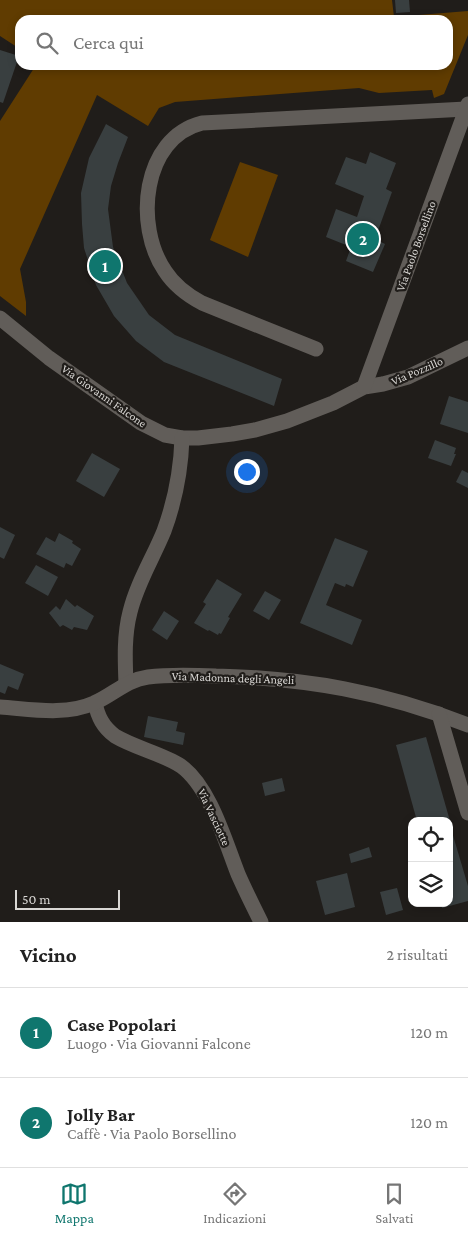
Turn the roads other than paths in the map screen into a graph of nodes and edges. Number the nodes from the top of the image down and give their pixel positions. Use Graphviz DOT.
graph roads {
  1 [pos="467,106"];
  2 [pos="0,318"];
  3 [pos="468,348"];
  4 [pos="316,349"];
  5 [pos="364,387"];
  6 [pos="182,438"];
  7 [pos="126,684"];
  8 [pos="95,703"];
  9 [pos="0,707"];
  10 [pos="439,714"];
  11 [pos="468,725"];
  12 [pos="468,813"];
  13 [pos="261,922"];
  1 -- 4 [label="street"];
  1 -- 5 [label="street, Via Paolo Borsellino"];
  2 -- 6 [label="street, Via Giovanni Falcone"];
  3 -- 5 [label="street, Via Pozzillo"];
  5 -- 6 [label="street, Via Giovanni Falcone"];
  6 -- 7 [label="street"];
  7 -- 8 [label="street, Via Madonna degli Angeli"];
  7 -- 10 [label="street, Via Madonna degli Angeli"];
  8 -- 9 [label="street, Via Madonna degli Angeli"];
  8 -- 13 [label="street, Via Vasciotte"];
  10 -- 11 [label="street, Via Madonna degli Angeli"];
  10 -- 12 [label="street"];
}
